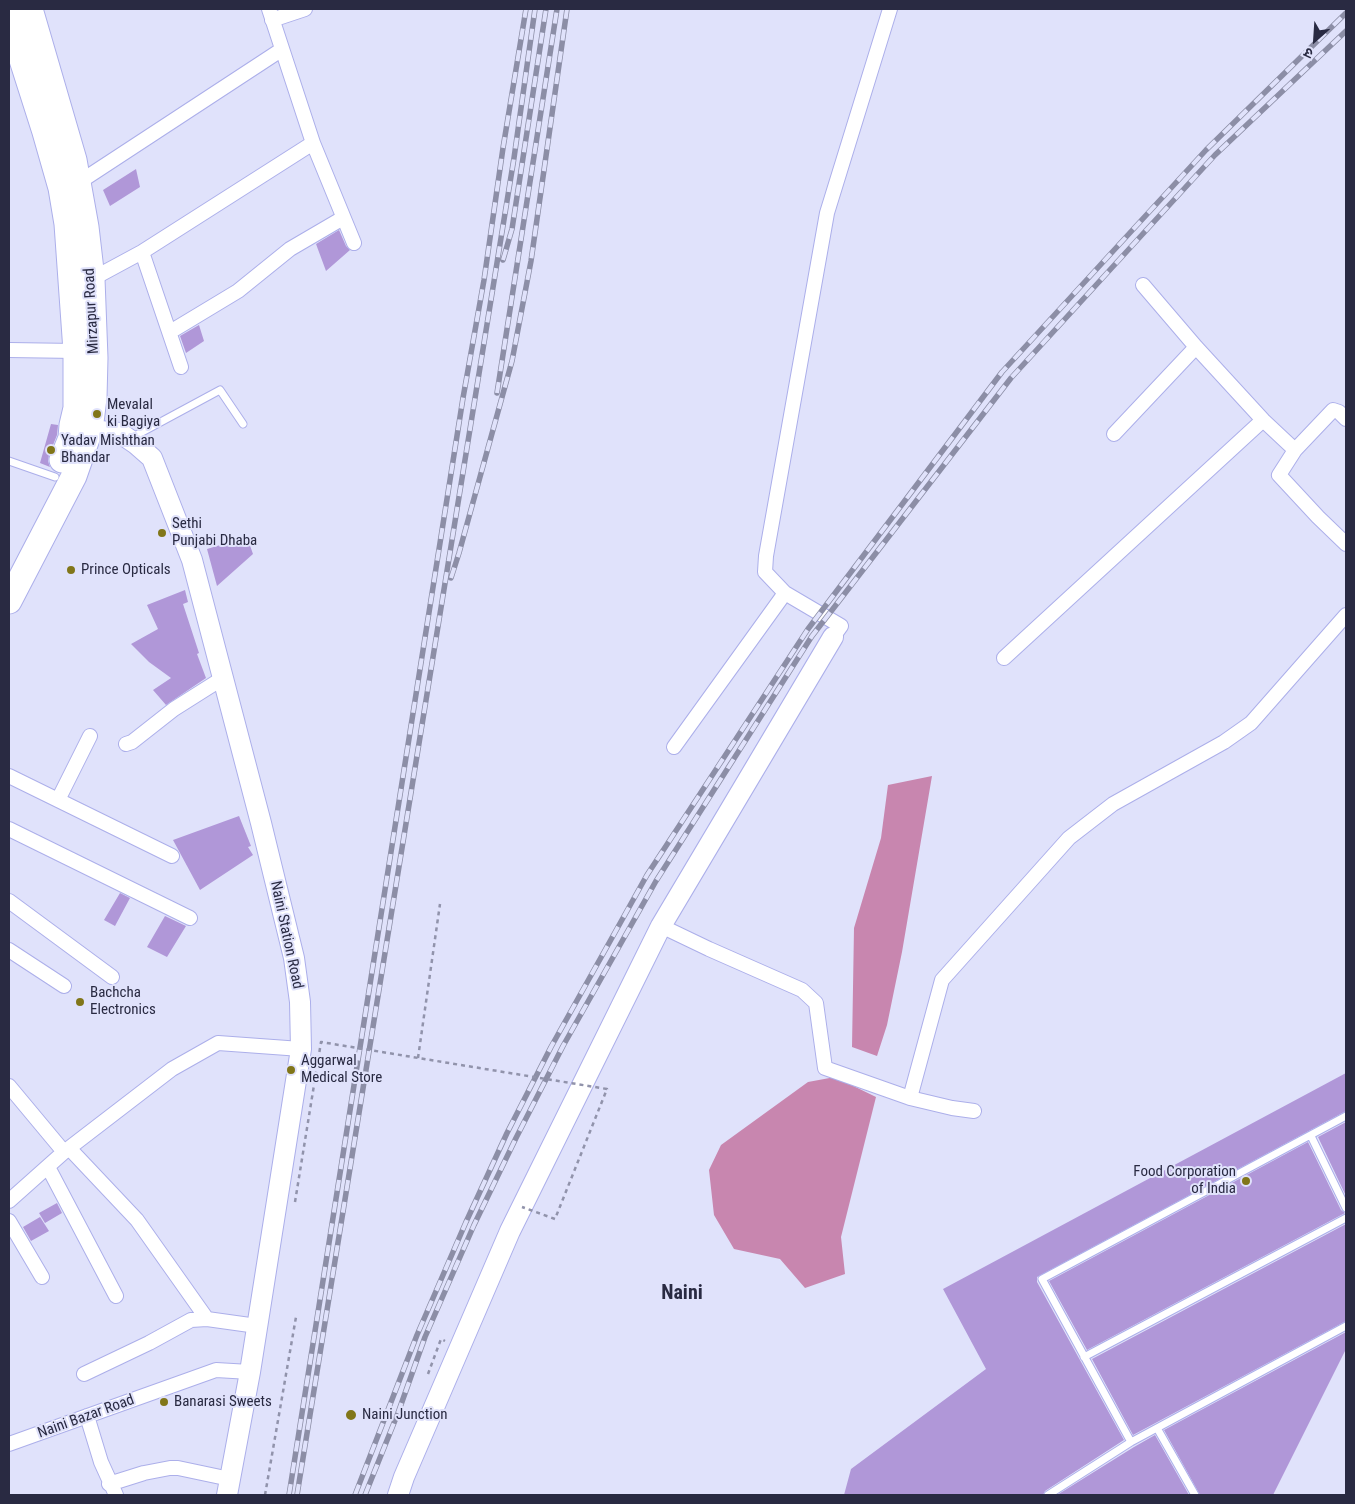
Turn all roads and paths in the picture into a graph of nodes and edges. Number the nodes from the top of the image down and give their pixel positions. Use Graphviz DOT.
graph roads {
  1 [pos="30,9"];
  2 [pos="305,9"];
  3 [pos="890,9"];
  4 [pos="271,15"];
  5 [pos="10,25"];
  6 [pos="281,50"];
  7 [pos="313,143"];
  8 [pos="78,183"];
  9 [pos="343,218"];
  10 [pos="354,243"];
  11 [pos="142,252"];
  12 [pos="92,279"];
  13 [pos="1143,285"];
  14 [pos="170,332"];
  15 [pos="1196,347"];
  16 [pos="9,350"];
  17 [pos="76,351"];
  18 [pos="181,367"];
  19 [pos="1346,418"];
  20 [pos="1263,420"];
  21 [pos="243,424"];
  22 [pos="83,429"];
  23 [pos="1114,434"];
  24 [pos="129,439"];
  25 [pos="1295,450"];
  26 [pos="9,461"];
  27 [pos="55,477"];
  28 [pos="1346,544"];
  29 [pos="9,566"];
  30 [pos="785,593"];
  31 [pos="9,601"];
  32 [pos="1346,615"];
  33 [pos="833,637"];
  34 [pos="1004,658"];
  35 [pos="223,678"];
  36 [pos="90,736"];
  37 [pos="126,744"];
  38 [pos="674,747"];
  39 [pos="9,776"];
  40 [pos="58,800"];
  41 [pos="9,829"];
  42 [pos="172,856"];
  43 [pos="9,901"];
  44 [pos="440,904"];
  45 [pos="190,918"];
  46 [pos="661,926"];
  47 [pos="9,950"];
  48 [pos="112,977"];
  49 [pos="64,986"];
  50 [pos="301,1049"];
  51 [pos="418,1058"];
  52 [pos="9,1086"];
  53 [pos="910,1098"];
  54 [pos="974,1111"];
  55 [pos="1346,1116"];
  56 [pos="1310,1136"];
  57 [pos="67,1150"];
  58 [pos="48,1167"];
  59 [pos="9,1201"];
  60 [pos="295,1202"];
  61 [pos="9,1206"];
  62 [pos="522,1206"];
  63 [pos="1346,1208"];
  64 [pos="9,1212"];
  65 [pos="1346,1218"];
  66 [pos="9,1221"];
  67 [pos="42,1277"];
  68 [pos="116,1296"];
  69 [pos="296,1317"];
  70 [pos="207,1319"];
  71 [pos="257,1326"];
  72 [pos="1346,1326"];
  73 [pos="1084,1357"];
  74 [pos="250,1372"];
  75 [pos="84,1374"];
  76 [pos="87,1416"];
  77 [pos="1157,1428"];
  78 [pos="1131,1442"];
  79 [pos="9,1444"];
  80 [pos="229,1487"];
  81 [pos="112,1490"];
  82 [pos="265,1495"];
  83 [pos="398,1495"];
  84 [pos="1048,1495"];
  85 [pos="1195,1495"];
  1 -- 8 [label="highway, Mirzapur Road"];
  2 -- 4 [label="street"];
  3 -- 30 [label="street"];
  4 -- 6 [label="street"];
  5 -- 17 [label="highway, Mirzapur Road"];
  6 -- 7 [label="street"];
  6 -- 8 [label="street"];
  7 -- 9 [label="street"];
  7 -- 11 [label="street"];
  8 -- 12 [label="highway, Mirzapur Road"];
  9 -- 10 [label="street"];
  9 -- 14 [label="street"];
  11 -- 12 [label="street"];
  11 -- 14 [label="street"];
  12 -- 22 [label="highway, Mirzapur Road"];
  13 -- 15 [label="street"];
  14 -- 18 [label="street"];
  15 -- 20 [label="street"];
  15 -- 23 [label="street"];
  16 -- 17 [label="street"];
  17 -- 22 [label="highway, Mirzapur Road"];
  19 -- 25 [label="street"];
  20 -- 25 [label="street"];
  20 -- 34 [label="street"];
  21 -- 24 [label="lane"];
  22 -- 24 [label="street, Naini Station Road"];
  22 -- 27 [label="highway, Mirzapur Road"];
  22 -- 31 [label="highway, Mirzapur Road"];
  24 -- 35 [label="street, Naini Station Road"];
  25 -- 28 [label="street"];
  26 -- 27 [label="lane"];
  27 -- 29 [label="highway, Mirzapur Road"];
  30 -- 33 [label="street"];
  30 -- 38 [label="street"];
  32 -- 53 [label="street"];
  33 -- 46 [label="street"];
  35 -- 37 [label="street"];
  35 -- 50 [label="street, Naini Station Road"];
  36 -- 40 [label="street"];
  39 -- 40 [label="street"];
  40 -- 42 [label="street"];
  41 -- 45 [label="street"];
  43 -- 48 [label="street"];
  44 -- 51 [label="path"];
  46 -- 53 [label="street"];
  46 -- 62 [label="street"];
  47 -- 49 [label="street"];
  50 -- 57 [label="street"];
  50 -- 71 [label="street, Naini Station Road"];
  51 -- 60 [label="path, bridge"];
  51 -- 62 [label="path, bridge"];
  52 -- 57 [label="street"];
  53 -- 54 [label="street"];
  55 -- 56 [label="lane"];
  56 -- 63 [label="lane"];
  56 -- 73 [label="lane"];
  57 -- 58 [label="street"];
  57 -- 70 [label="street"];
  58 -- 59 [label="street"];
  58 -- 68 [label="street"];
  61 -- 64 [label="street"];
  62 -- 83 [label="street"];
  65 -- 73 [label="lane"];
  66 -- 67 [label="street"];
  69 -- 82 [label="path"];
  70 -- 71 [label="street"];
  70 -- 75 [label="street"];
  71 -- 74 [label="street, Naini Station Road"];
  72 -- 77 [label="lane"];
  73 -- 78 [label="lane"];
  74 -- 76 [label="street, Naini Bazar Road"];
  74 -- 80 [label="street, Naini Station Road"];
  76 -- 79 [label="street, Naini Bazar Road"];
  76 -- 81 [label="street"];
  77 -- 78 [label="lane"];
  77 -- 85 [label="lane"];
  78 -- 84 [label="lane"];
  80 -- 81 [label="street"];
}
